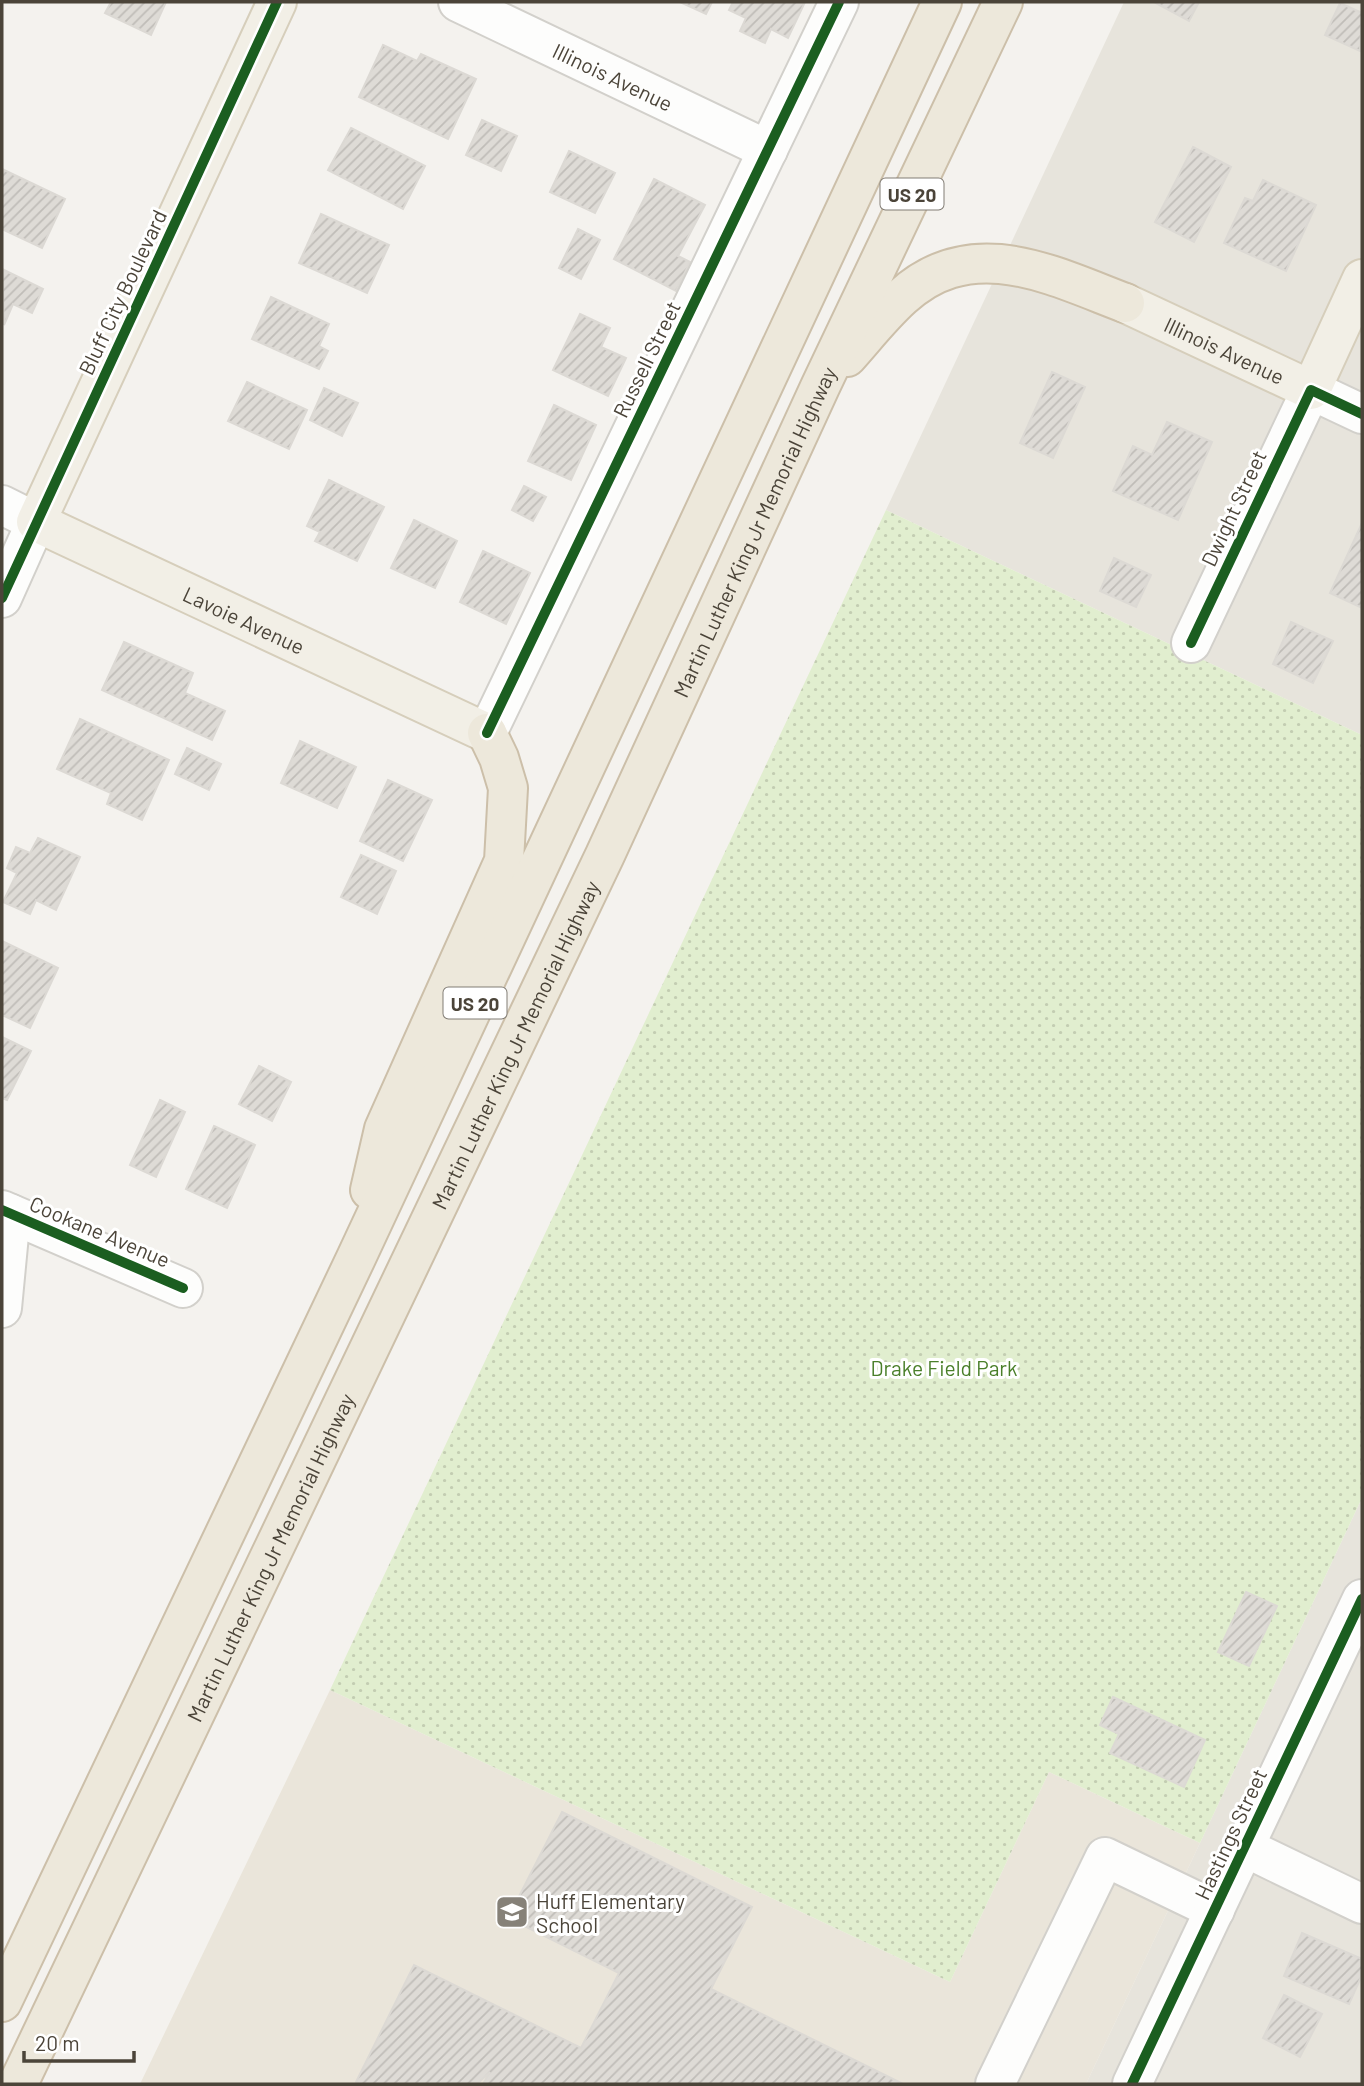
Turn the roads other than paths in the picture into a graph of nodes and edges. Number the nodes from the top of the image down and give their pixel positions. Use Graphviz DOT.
graph roads {
  1 [pos="277,2"];
  2 [pos="458,2"];
  3 [pos="839,2"];
  4 [pos="942,2"];
  5 [pos="1003,2"];
  6 [pos="768,150"];
  7 [pos="1362,279"];
  8 [pos="1125,303"];
  9 [pos="820,387"];
  10 [pos="1311,390"];
  11 [pos="1362,414"];
  12 [pos="2,506"];
  13 [pos="36,522"];
  14 [pos="2,598"];
  15 [pos="1191,643"];
  16 [pos="487,733"];
  17 [pos="6,1212"];
  18 [pos="356,1258"];
  19 [pos="184,1287"];
  20 [pos="2,1308"];
  21 [pos="1362,1599"];
  22 [pos="1245,1849"];
  23 [pos="1362,1904"];
  24 [pos="1215,1910"];
  25 [pos="2,2002"];
  26 [pos="18,2084"];
  27 [pos="995,2084"];
  28 [pos="1132,2084"];
  1 -- 13 [label="main road, Bluff City Boulevard"];
  2 -- 6 [label="street, Illinois Avenue"];
  3 -- 6 [label="street, Russell Street"];
  4 -- 18 [label="highway, US 20"];
  5 -- 9 [label="highway, Martin Luther King Jr Memorial Highway / US 20"];
  6 -- 16 [label="street, Russell Street"];
  7 -- 10 [label="main road, Dwight Street"];
  8 -- 9 [label="highway"];
  8 -- 10 [label="main road, Illinois Avenue"];
  9 -- 26 [label="highway, Martin Luther King Jr Memorial Highway / US 20"];
  10 -- 11 [label="street, Illinois Avenue"];
  10 -- 15 [label="street, Dwight Street"];
  12 -- 13 [label="street, Lavoie Avenue"];
  13 -- 14 [label="street, Bluff City Boulevard"];
  13 -- 16 [label="main road, Lavoie Avenue"];
  16 -- 18 [label="highway"];
  17 -- 19 [label="street, Cookane Avenue"];
  17 -- 20 [label="street"];
  18 -- 25 [label="highway, US 20"];
  21 -- 22 [label="street, Hastings Street"];
  22 -- 23 [label="street"];
  22 -- 24 [label="street, Hastings Street"];
  24 -- 27 [label="street"];
  24 -- 28 [label="street, Hastings Street"];
}
